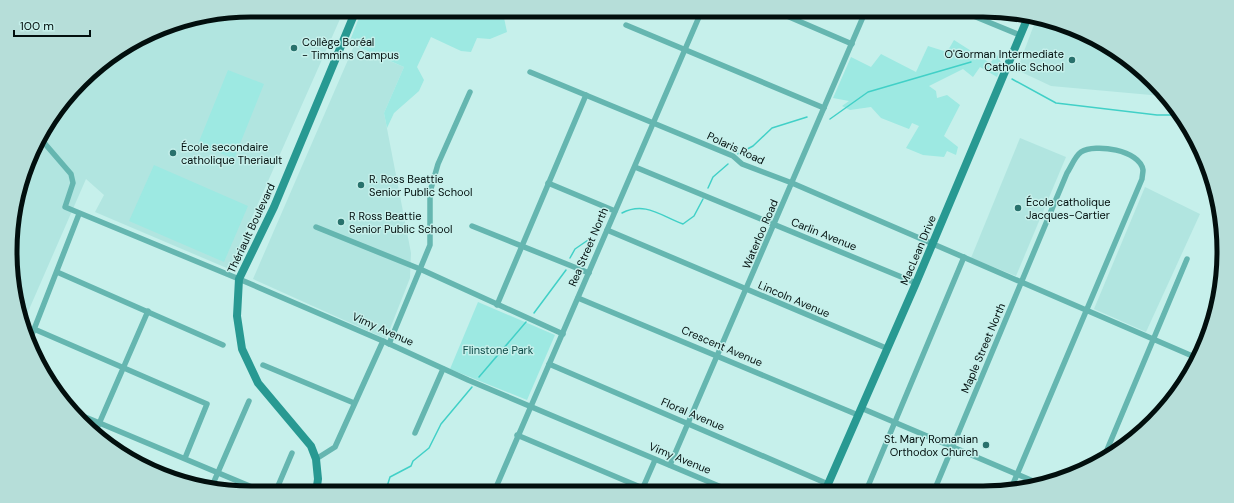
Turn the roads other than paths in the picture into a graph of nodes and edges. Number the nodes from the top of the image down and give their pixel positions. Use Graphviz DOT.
graph roads {
  1 [pos="353,17"];
  2 [pos="699,17"];
  3 [pos="790,17"];
  4 [pos="863,17"];
  5 [pos="976,17"];
  6 [pos="1026,22"];
  7 [pos="626,25"];
  8 [pos="1020,35"];
  9 [pos="852,44"];
  10 [pos="685,49"];
  11 [pos="530,72"];
  12 [pos="470,92"];
  13 [pos="586,95"];
  14 [pos="824,108"];
  15 [pos="654,123"];
  16 [pos="44,142"];
  17 [pos="635,167"];
  18 [pos="548,183"];
  19 [pos="792,184"];
  20 [pos="615,211"];
  21 [pos="80,214"];
  22 [pos="775,225"];
  23 [pos="472,226"];
  24 [pos="316,227"];
  25 [pos="607,230"];
  26 [pos="933,244"];
  27 [pos="521,247"];
  28 [pos="964,257"];
  29 [pos="1186,258"];
  30 [pos="420,269"];
  31 [pos="57,272"];
  32 [pos="589,273"];
  33 [pos="239,279"];
  34 [pos="1021,282"];
  35 [pos="916,283"];
  36 [pos="746,290"];
  37 [pos="578,298"];
  38 [pos="497,305"];
  39 [pos="1088,310"];
  40 [pos="148,311"];
  41 [pos="34,329"];
  42 [pos="32,334"];
  43 [pos="562,334"];
  44 [pos="1153,338"];
  45 [pos="383,341"];
  46 [pos="389,344"];
  47 [pos="222,345"];
  48 [pos="886,348"];
  49 [pos="717,355"];
  50 [pos="1193,356"];
  51 [pos="549,364"];
  52 [pos="263,365"];
  53 [pos="124,367"];
  54 [pos="443,369"];
  55 [pos="249,401"];
  56 [pos="354,403"];
  57 [pos="530,406"];
  58 [pos="859,412"];
  59 [pos="88,419"];
  60 [pos="688,423"];
  61 [pos="895,423"];
  62 [pos="99,424"];
  63 [pos="97,428"];
  64 [pos="415,434"];
  65 [pos="517,435"];
  66 [pos="952,447"];
  67 [pos="1107,450"];
  68 [pos="292,453"];
  69 [pos="185,458"];
  70 [pos="316,459"];
  71 [pos="655,460"];
  72 [pos="670,465"];
  73 [pos="218,472"];
  74 [pos="1017,475"];
  75 [pos="1031,480"];
  76 [pos="214,482"];
  77 [pos="1013,484"];
  78 [pos="250,486"];
  79 [pos="278,486"];
  80 [pos="317,486"];
  81 [pos="496,486"];
  82 [pos="633,486"];
  83 [pos="644,486"];
  84 [pos="719,486"];
  85 [pos="821,486"];
  86 [pos="828,486"];
  87 [pos="868,486"];
  88 [pos="936,486"];
  1 -- 33 [label="main road, Thériault Boulevard"];
  2 -- 10 [label="street, Rea Street North"];
  3 -- 9 [label="street"];
  4 -- 9 [label="street, Waterloo Road"];
  5 -- 8 [label="street"];
  6 -- 8 [label="main road, MacLean Drive"];
  7 -- 10 [label="street"];
  8 -- 26 [label="main road, MacLean Drive"];
  9 -- 14 [label="street, Waterloo Road"];
  10 -- 14 [label="street"];
  10 -- 15 [label="street, Rea Street North"];
  11 -- 13 [label="street, Polaris Road"];
  12 -- 30 [label="street"];
  13 -- 15 [label="street, Polaris Road"];
  13 -- 18 [label="street"];
  14 -- 19 [label="street, Waterloo Road"];
  15 -- 17 [label="street, Rea Street North"];
  15 -- 19 [label="street, Polaris Road"];
  16 -- 21 [label="street, Vimy Avenue"];
  17 -- 20 [label="street, Rea Street North"];
  17 -- 22 [label="street, Carlin Avenue"];
  18 -- 20 [label="street"];
  18 -- 27 [label="street"];
  19 -- 22 [label="street, Waterloo Road"];
  19 -- 26 [label="street, Polaris Road"];
  20 -- 25 [label="street, Rea Street North"];
  21 -- 31 [label="street"];
  21 -- 33 [label="street, Vimy Avenue"];
  22 -- 35 [label="street, Carlin Avenue"];
  22 -- 36 [label="street, Waterloo Road"];
  23 -- 27 [label="street"];
  24 -- 30 [label="street"];
  25 -- 32 [label="street, Rea Street North"];
  25 -- 36 [label="street, Lincoln Avenue"];
  26 -- 28 [label="street, Polaris Road"];
  26 -- 35 [label="main road, MacLean Drive"];
  27 -- 32 [label="street"];
  27 -- 38 [label="street"];
  28 -- 34 [label="street, Polaris Road"];
  28 -- 61 [label="street"];
  29 -- 44 [label="street"];
  30 -- 38 [label="street"];
  30 -- 46 [label="street"];
  31 -- 40 [label="street"];
  31 -- 41 [label="street"];
  32 -- 37 [label="street, Rea Street North"];
  33 -- 45 [label="street, Vimy Avenue"];
  33 -- 70 [label="main road, Thériault Boulevard"];
  34 -- 39 [label="street, Polaris Road"];
  34 -- 39 [label="street, Maple Street North"];
  34 -- 66 [label="street, Maple Street North"];
  35 -- 48 [label="main road, MacLean Drive"];
  36 -- 48 [label="street, Lincoln Avenue"];
  36 -- 49 [label="street, Waterloo Road"];
  37 -- 43 [label="street, Rea Street North"];
  37 -- 49 [label="street, Crescent Avenue"];
  38 -- 43 [label="street"];
  39 -- 44 [label="street, Polaris Road"];
  39 -- 74 [label="street"];
  40 -- 47 [label="street"];
  40 -- 53 [label="street"];
  41 -- 42 [label="street"];
  41 -- 53 [label="street"];
  43 -- 51 [label="street, Rea Street North"];
  44 -- 50 [label="street, Polaris Road"];
  44 -- 67 [label="street"];
  45 -- 46 [label="street, Vimy Avenue"];
  45 -- 56 [label="street"];
  46 -- 54 [label="street, Vimy Avenue"];
  48 -- 58 [label="main road, MacLean Drive"];
  49 -- 58 [label="street, Crescent Avenue"];
  49 -- 60 [label="street, Waterloo Road"];
  51 -- 57 [label="street, Rea Street North"];
  51 -- 60 [label="street, Floral Avenue"];
  52 -- 56 [label="street"];
  53 -- 62 [label="street"];
  53 -- 69 [label="street"];
  54 -- 57 [label="street, Vimy Avenue"];
  54 -- 64 [label="street"];
  55 -- 73 [label="street"];
  56 -- 70 [label="street"];
  57 -- 65 [label="street, Rea Street North"];
  57 -- 71 [label="street, Vimy Avenue"];
  58 -- 61 [label="street, Crescent Avenue"];
  58 -- 86 [label="main road, MacLean Drive"];
  59 -- 62 [label="street"];
  60 -- 72 [label="street, Waterloo Road"];
  60 -- 85 [label="street, Floral Avenue"];
  61 -- 66 [label="street, Crescent Avenue"];
  61 -- 87 [label="street"];
  62 -- 63 [label="street"];
  62 -- 69 [label="street"];
  65 -- 81 [label="street, Rea Street North"];
  65 -- 82 [label="street"];
  66 -- 74 [label="street, Crescent Avenue"];
  66 -- 88 [label="street, Maple Street North"];
  68 -- 79 [label="street"];
  69 -- 73 [label="street"];
  70 -- 80 [label="main road, Thériault Boulevard"];
  71 -- 72 [label="street, Vimy Avenue"];
  71 -- 83 [label="street"];
  72 -- 84 [label="street, Vimy Avenue"];
  73 -- 76 [label="street"];
  73 -- 78 [label="street"];
  74 -- 75 [label="street, Crescent Avenue"];
  74 -- 77 [label="street"];
}
